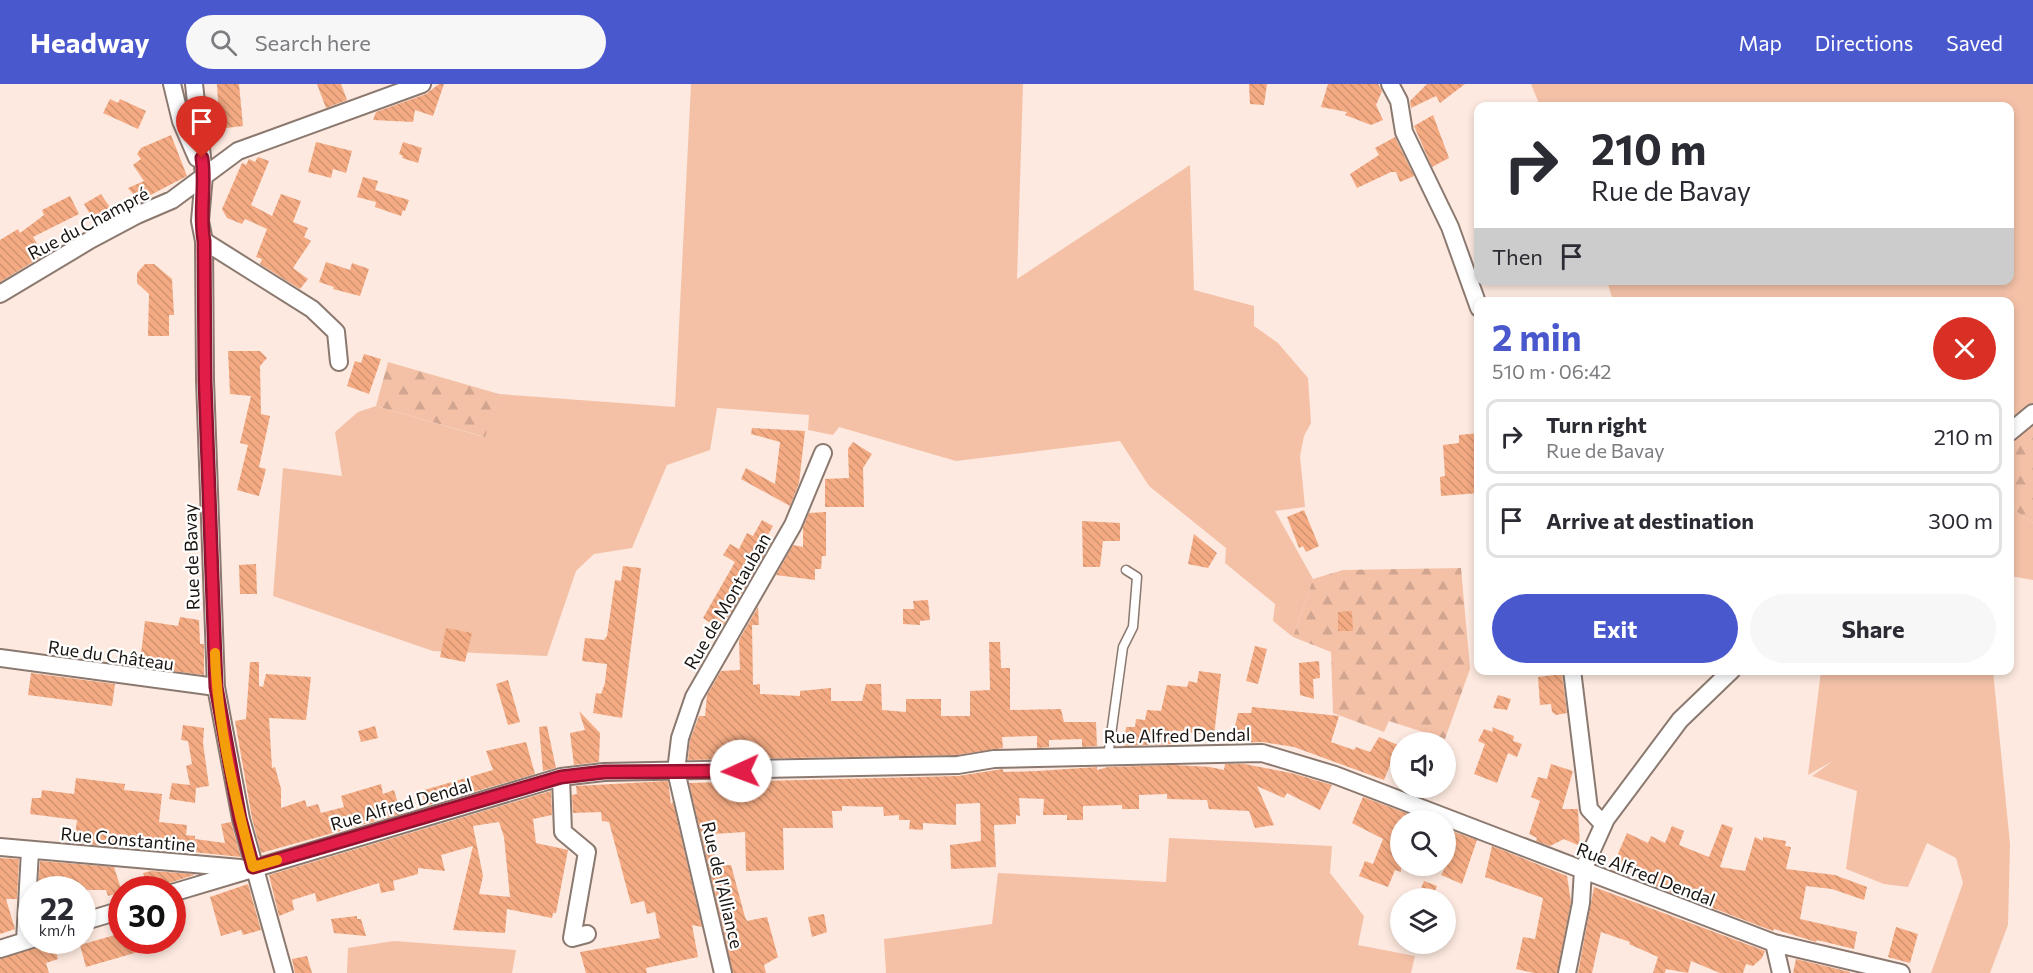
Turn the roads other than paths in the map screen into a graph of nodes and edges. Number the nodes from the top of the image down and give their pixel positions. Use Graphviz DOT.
graph roads {
  1 [pos="172,84"];
  2 [pos="194,84"];
  3 [pos="422,84"];
  4 [pos="1390,84"];
  5 [pos="204,175"];
  6 [pos="204,241"];
  7 [pos="0,294"];
  8 [pos="1475,297"];
  9 [pos="339,362"];
  10 [pos="2033,413"];
  11 [pos="2014,429"];
  12 [pos="823,453"];
  13 [pos="1126,570"];
  14 [pos="0,658"];
  15 [pos="1573,675"];
  16 [pos="1727,675"];
  17 [pos="216,687"];
  18 [pos="1108,757"];
  19 [pos="676,771"];
  20 [pos="561,777"];
  21 [pos="1603,824"];
  22 [pos="0,847"];
  23 [pos="30,851"];
  24 [pos="253,867"];
  25 [pos="1583,870"];
  26 [pos="29,876"];
  27 [pos="186,889"];
  28 [pos="587,934"];
  29 [pos="18,943"];
  30 [pos="1774,943"];
  31 [pos="0,949"];
  32 [pos="284,973"];
  33 [pos="723,973"];
  34 [pos="1568,973"];
  35 [pos="1781,973"];
  36 [pos="1901,973"];
  1 -- 5 [label="street, Rue de Bavay"];
  2 -- 5 [label="street, Rue de Bavay"];
  3 -- 5 [label="street, Rue du Champré"];
  4 -- 8 [label="street"];
  5 -- 6 [label="street, Rue de Bavay"];
  5 -- 7 [label="street, Rue du Champré"];
  6 -- 9 [label="street"];
  6 -- 17 [label="street, Rue de Bavay"];
  10 -- 11 [label="street"];
  12 -- 19 [label="street, Rue de Montauban"];
  13 -- 18 [label="lane"];
  14 -- 17 [label="street, Rue du Château"];
  15 -- 21 [label="street"];
  16 -- 21 [label="street"];
  17 -- 24 [label="street, Rue de Bavay"];
  18 -- 19 [label="street, Rue Alfred Dendal"];
  18 -- 25 [label="street, Rue Alfred Dendal"];
  19 -- 20 [label="street, Rue Alfred Dendal"];
  19 -- 33 [label="street, Rue de l'Alliance"];
  20 -- 24 [label="street, Rue Alfred Dendal"];
  20 -- 28 [label="street"];
  21 -- 25 [label="street"];
  22 -- 23 [label="street, Rue Constantine"];
  23 -- 24 [label="street, Rue Constantine"];
  23 -- 26 [label="street"];
  24 -- 27 [label="street, Rue Alfred Dendal"];
  24 -- 32 [label="street, Rue de Bavay"];
  25 -- 30 [label="street, Rue Alfred Dendal"];
  25 -- 34 [label="street"];
  29 -- 31 [label="street"];
  30 -- 35 [label="street"];
  30 -- 36 [label="street, Rue Alfred Dendal"];
}
